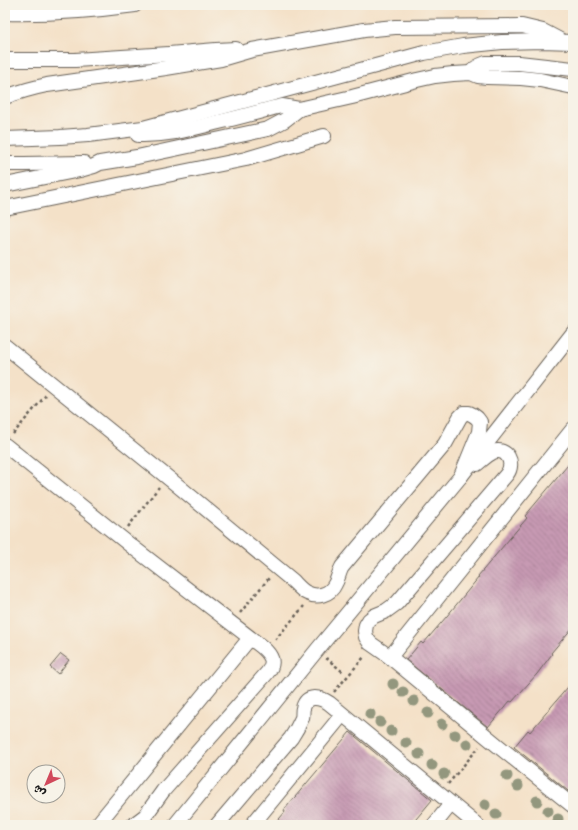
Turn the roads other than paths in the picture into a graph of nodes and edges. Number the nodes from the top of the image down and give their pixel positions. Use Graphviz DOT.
graph roads {
  1 [pos="135,5"];
  2 [pos="5,13"];
  3 [pos="567,42"];
  4 [pos="252,50"];
  5 [pos="5,60"];
  6 [pos="573,69"];
  7 [pos="471,73"];
  8 [pos="573,87"];
  9 [pos="5,98"];
  10 [pos="299,109"];
  11 [pos="115,132"];
  12 [pos="324,136"];
  13 [pos="5,139"];
  14 [pos="5,164"];
  15 [pos="100,164"];
  16 [pos="5,185"];
  17 [pos="5,208"];
  18 [pos="573,333"];
  19 [pos="5,346"];
  20 [pos="573,429"];
  21 [pos="7,441"];
  22 [pos="460,476"];
  23 [pos="250,638"];
  24 [pos="390,657"];
  25 [pos="342,715"];
  26 [pos="451,804"];
  27 [pos="573,806"];
  28 [pos="97,825"];
  29 [pos="133,825"];
  30 [pos="178,825"];
  31 [pos="217,825"];
  32 [pos="252,825"];
  33 [pos="434,825"];
  34 [pos="477,825"];
  1 -- 2 [label="street"];
  3 -- 4 [label="street"];
  3 -- 11 [label="street"];
  4 -- 5 [label="street"];
  4 -- 9 [label="street"];
  6 -- 7 [label="street"];
  7 -- 8 [label="street"];
  7 -- 10 [label="street"];
  10 -- 11 [label="street"];
  10 -- 15 [label="street"];
  11 -- 13 [label="street"];
  12 -- 17 [label="street"];
  14 -- 15 [label="street"];
  15 -- 16 [label="street"];
  18 -- 22 [label="street"];
  19 -- 22 [label="street"];
  20 -- 24 [label="street"];
  21 -- 23 [label="street"];
  22 -- 24 [label="street"];
  22 -- 30 [label="street"];
  23 -- 28 [label="street"];
  23 -- 29 [label="street"];
  24 -- 27 [label="street"];
  25 -- 26 [label="street"];
  25 -- 31 [label="street"];
  25 -- 32 [label="street"];
  26 -- 33 [label="street"];
  26 -- 34 [label="street"];
}
